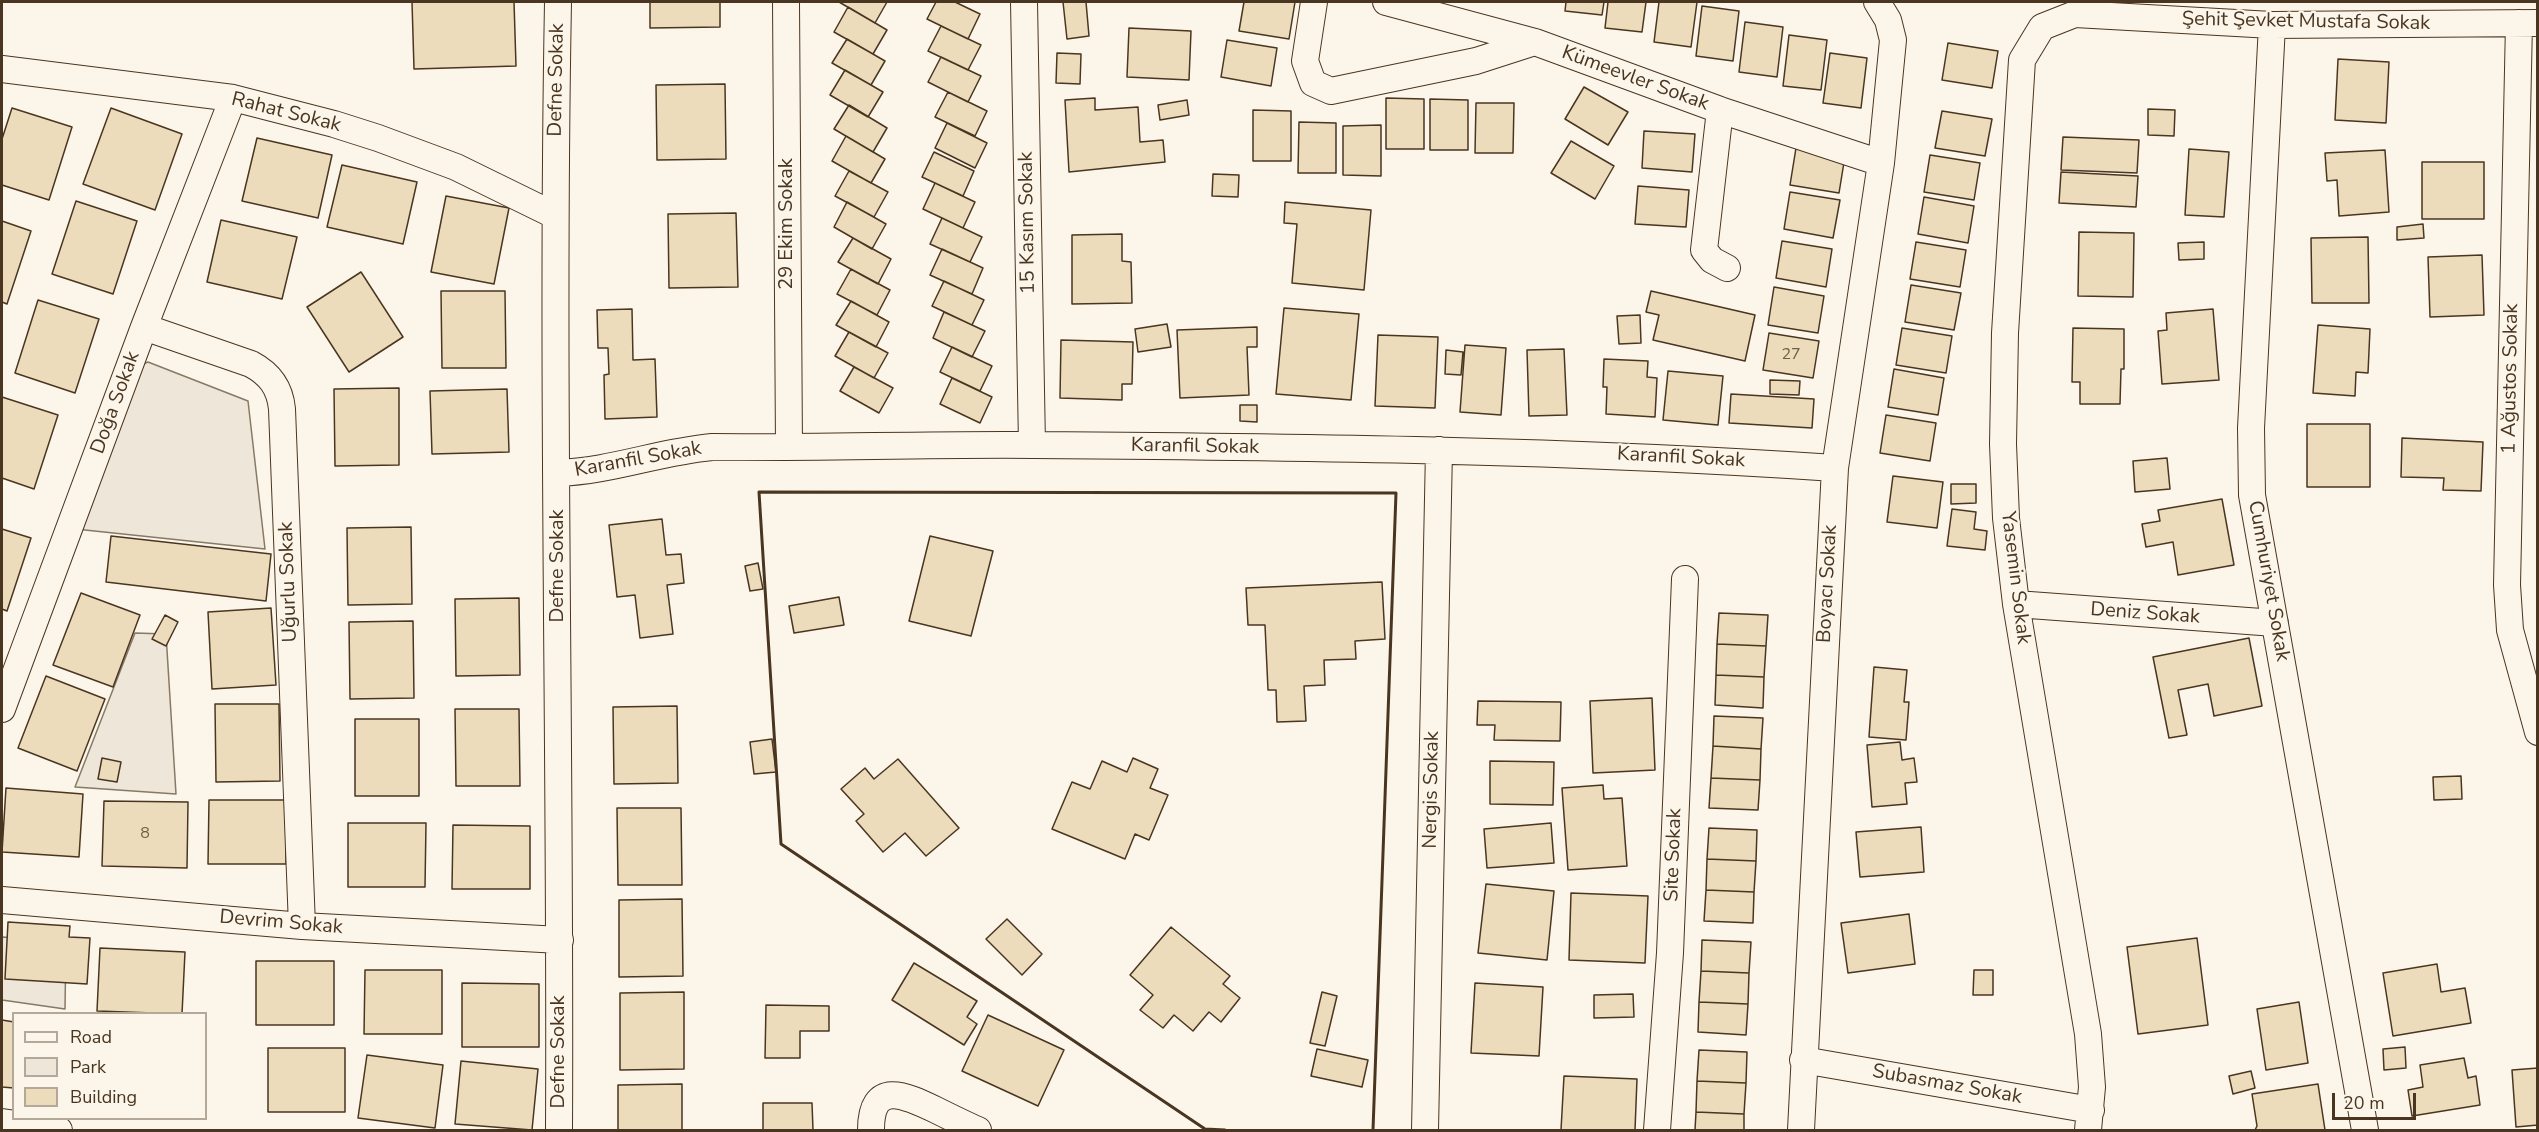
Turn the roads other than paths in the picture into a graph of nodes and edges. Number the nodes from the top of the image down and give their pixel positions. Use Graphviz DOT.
graph roads {
  1 [pos="558,2"];
  2 [pos="786,2"];
  3 [pos="1024,2"];
  4 [pos="1314,2"];
  5 [pos="1386,2"];
  6 [pos="1877,2"];
  7 [pos="2528,23"];
  8 [pos="2272,26"];
  9 [pos="2042,27"];
  10 [pos="1535,42"];
  11 [pos="2,69"];
  12 [pos="234,98"];
  13 [pos="1720,110"];
  14 [pos="1881,163"];
  15 [pos="554,215"];
  16 [pos="1726,268"];
  17 [pos="144,327"];
  18 [pos="1032,445"];
  19 [pos="789,447"];
  20 [pos="1439,450"];
  21 [pos="1835,468"];
  22 [pos="557,473"];
  23 [pos="1685,579"];
  24 [pos="2016,604"];
  25 [pos="2275,623"];
  26 [pos="2,709"];
  27 [pos="2538,732"];
  28 [pos="2,900"];
  29 [pos="302,926"];
  30 [pos="560,940"];
  31 [pos="1803,1060"];
  32 [pos="2089,1120"];
  33 [pos="2,1122"];
  34 [pos="59,1131"];
  35 [pos="559,1131"];
  36 [pos="871,1131"];
  37 [pos="978,1131"];
  38 [pos="1425,1131"];
  39 [pos="1657,1131"];
  40 [pos="1801,1131"];
  41 [pos="2365,1131"];
  1 -- 15 [label="street, Defne Sokak"];
  2 -- 19 [label="street, 29 Ekim Sokak"];
  3 -- 18 [label="street, 15 Kasım Sokak"];
  4 -- 10 [label="street"];
  5 -- 10 [label="street, Kümeevler Sokak"];
  6 -- 14 [label="street, Boyacı Sokak"];
  7 -- 8 [label="street, Şehit Şevket Mustafa Sokak"];
  7 -- 27 [label="street, 1 Ağustos Sokak"];
  8 -- 9 [label="street, Şehit Şevket Mustafa Sokak"];
  8 -- 25 [label="street, Cumhuriyet Sokak"];
  9 -- 24 [label="street, Yasemin Sokak"];
  10 -- 13 [label="street, Kümeevler Sokak"];
  11 -- 12 [label="street, Rahat Sokak"];
  12 -- 15 [label="street, Rahat Sokak"];
  12 -- 17 [label="street, Doğa Sokak"];
  13 -- 14 [label="street, Kümeevler Sokak"];
  13 -- 16 [label="street"];
  14 -- 21 [label="street, Boyacı Sokak"];
  15 -- 22 [label="street, Defne Sokak"];
  17 -- 26 [label="street, Doğa Sokak"];
  17 -- 29 [label="street, Uğurlu Sokak"];
  18 -- 19 [label="street, Karanfil Sokak"];
  18 -- 20 [label="street, Karanfil Sokak"];
  19 -- 22 [label="street, Karanfil Sokak"];
  20 -- 21 [label="street, Karanfil Sokak"];
  20 -- 38 [label="street, Nergis Sokak"];
  21 -- 31 [label="street, Boyacı Sokak"];
  22 -- 30 [label="street, Defne Sokak"];
  23 -- 39 [label="street, Site Sokak"];
  24 -- 25 [label="street, Deniz Sokak"];
  24 -- 32 [label="street, Yasemin Sokak"];
  25 -- 41 [label="street, Cumhuriyet Sokak"];
  28 -- 29 [label="street, Devrim Sokak"];
  29 -- 30 [label="street, Devrim Sokak"];
  30 -- 35 [label="street, Defne Sokak"];
  31 -- 32 [label="street, Subasmaz Sokak"];
  31 -- 40 [label="street, Boyacı Sokak"];
  33 -- 34 [label="street"];
  36 -- 37 [label="street"];
}
